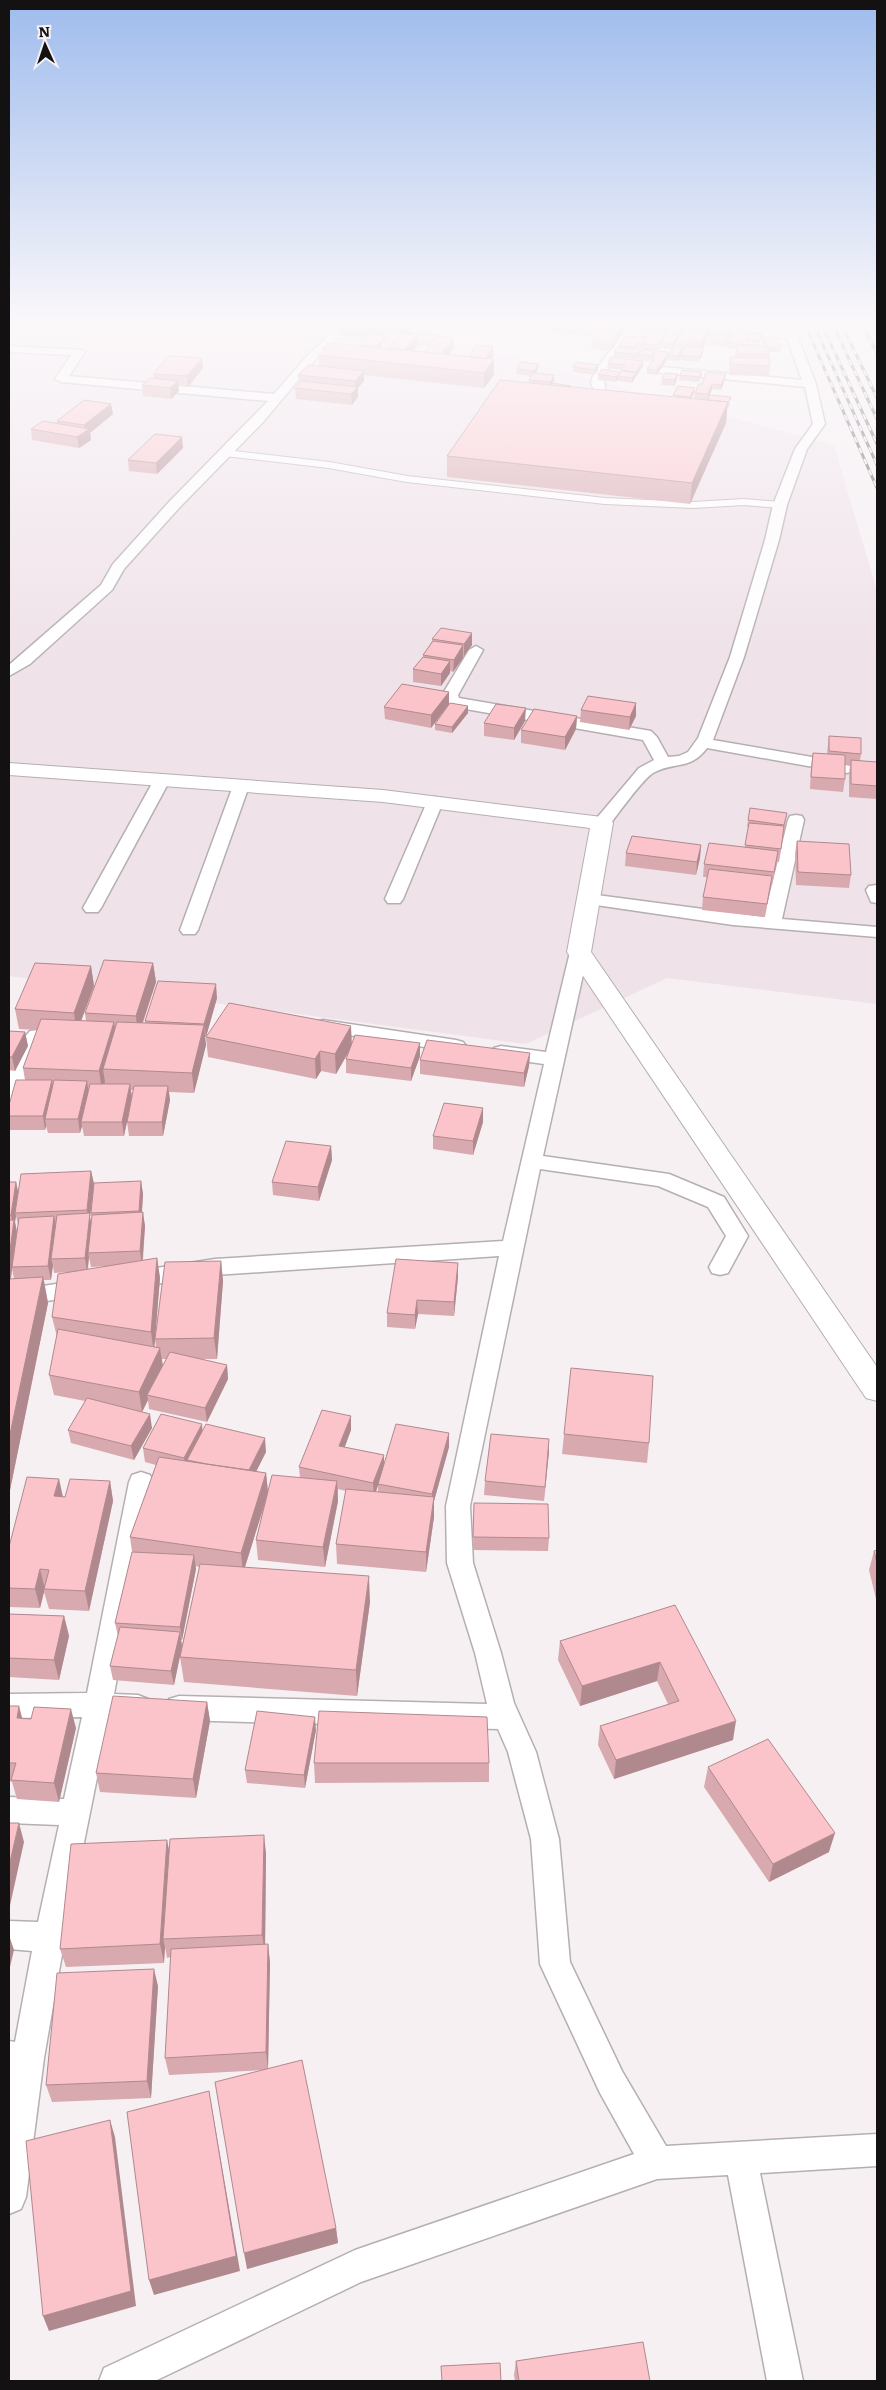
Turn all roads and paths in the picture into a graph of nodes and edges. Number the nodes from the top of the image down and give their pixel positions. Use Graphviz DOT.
graph roads {
  1 [pos="239,439"];
  2 [pos="809,439"];
  3 [pos="225,454"];
  4 [pos="780,506"];
  5 [pos="476,650"];
  6 [pos="9,672"];
  7 [pos="703,743"];
  8 [pos="663,762"];
  9 [pos="847,768"];
  10 [pos="9,769"];
  11 [pos="162,780"];
  12 [pos="242,786"];
  13 [pos="435,802"];
  14 [pos="796,820"];
  15 [pos="602,823"];
  16 [pos="394,899"];
  17 [pos="589,899"];
  18 [pos="92,908"];
  19 [pos="772,923"];
  20 [pos="189,930"];
  21 [pos="877,932"];
  22 [pos="579,952"];
  23 [pos="300,1023"];
  24 [pos="76,1035"];
  25 [pos="554,1059"];
  26 [pos="13,1078"];
  27 [pos="9,1103"];
  28 [pos="531,1162"];
  29 [pos="512,1248"];
  30 [pos="720,1267"];
  31 [pos="9,1300"];
  32 [pos="877,1390"];
  33 [pos="141,1482"];
  34 [pos="9,1706"];
  35 [pos="98,1706"];
  36 [pos="506,1716"];
  37 [pos="9,1810"];
  38 [pos="75,1814"];
  39 [pos="9,1935"];
  40 [pos="50,1937"];
  41 [pos="18,2058"];
  42 [pos="877,2150"];
  43 [pos="741,2158"];
  44 [pos="657,2163"];
  45 [pos="9,2197"];
  46 [pos="117,2381"];
  47 [pos="785,2381"];
  1 -- 3 [label="street"];
  2 -- 4 [label="street"];
  3 -- 4 [label="lane"];
  3 -- 6 [label="street"];
  4 -- 7 [label="street"];
  5 -- 8 [label="street"];
  7 -- 8 [label="street"];
  7 -- 9 [label="street"];
  8 -- 15 [label="street"];
  10 -- 11 [label="street"];
  11 -- 12 [label="street"];
  11 -- 18 [label="street"];
  12 -- 13 [label="street"];
  12 -- 20 [label="street"];
  13 -- 15 [label="street"];
  13 -- 16 [label="street"];
  14 -- 19 [label="street"];
  15 -- 17 [label="street"];
  17 -- 19 [label="street"];
  17 -- 22 [label="street"];
  19 -- 21 [label="street"];
  22 -- 25 [label="street"];
  22 -- 32 [label="street"];
  23 -- 25 [label="street"];
  24 -- 26 [label="street"];
  25 -- 28 [label="street"];
  26 -- 27 [label="street"];
  28 -- 29 [label="street"];
  28 -- 30 [label="street"];
  29 -- 31 [label="street"];
  29 -- 36 [label="street"];
  33 -- 35 [label="street"];
  34 -- 35 [label="street"];
  35 -- 36 [label="street"];
  35 -- 38 [label="street"];
  36 -- 44 [label="street"];
  37 -- 38 [label="street"];
  38 -- 40 [label="street"];
  39 -- 40 [label="street"];
  40 -- 41 [label="street"];
  41 -- 45 [label="street"];
  42 -- 43 [label="street"];
  43 -- 44 [label="street"];
  43 -- 47 [label="street"];
  44 -- 46 [label="street"];
}
